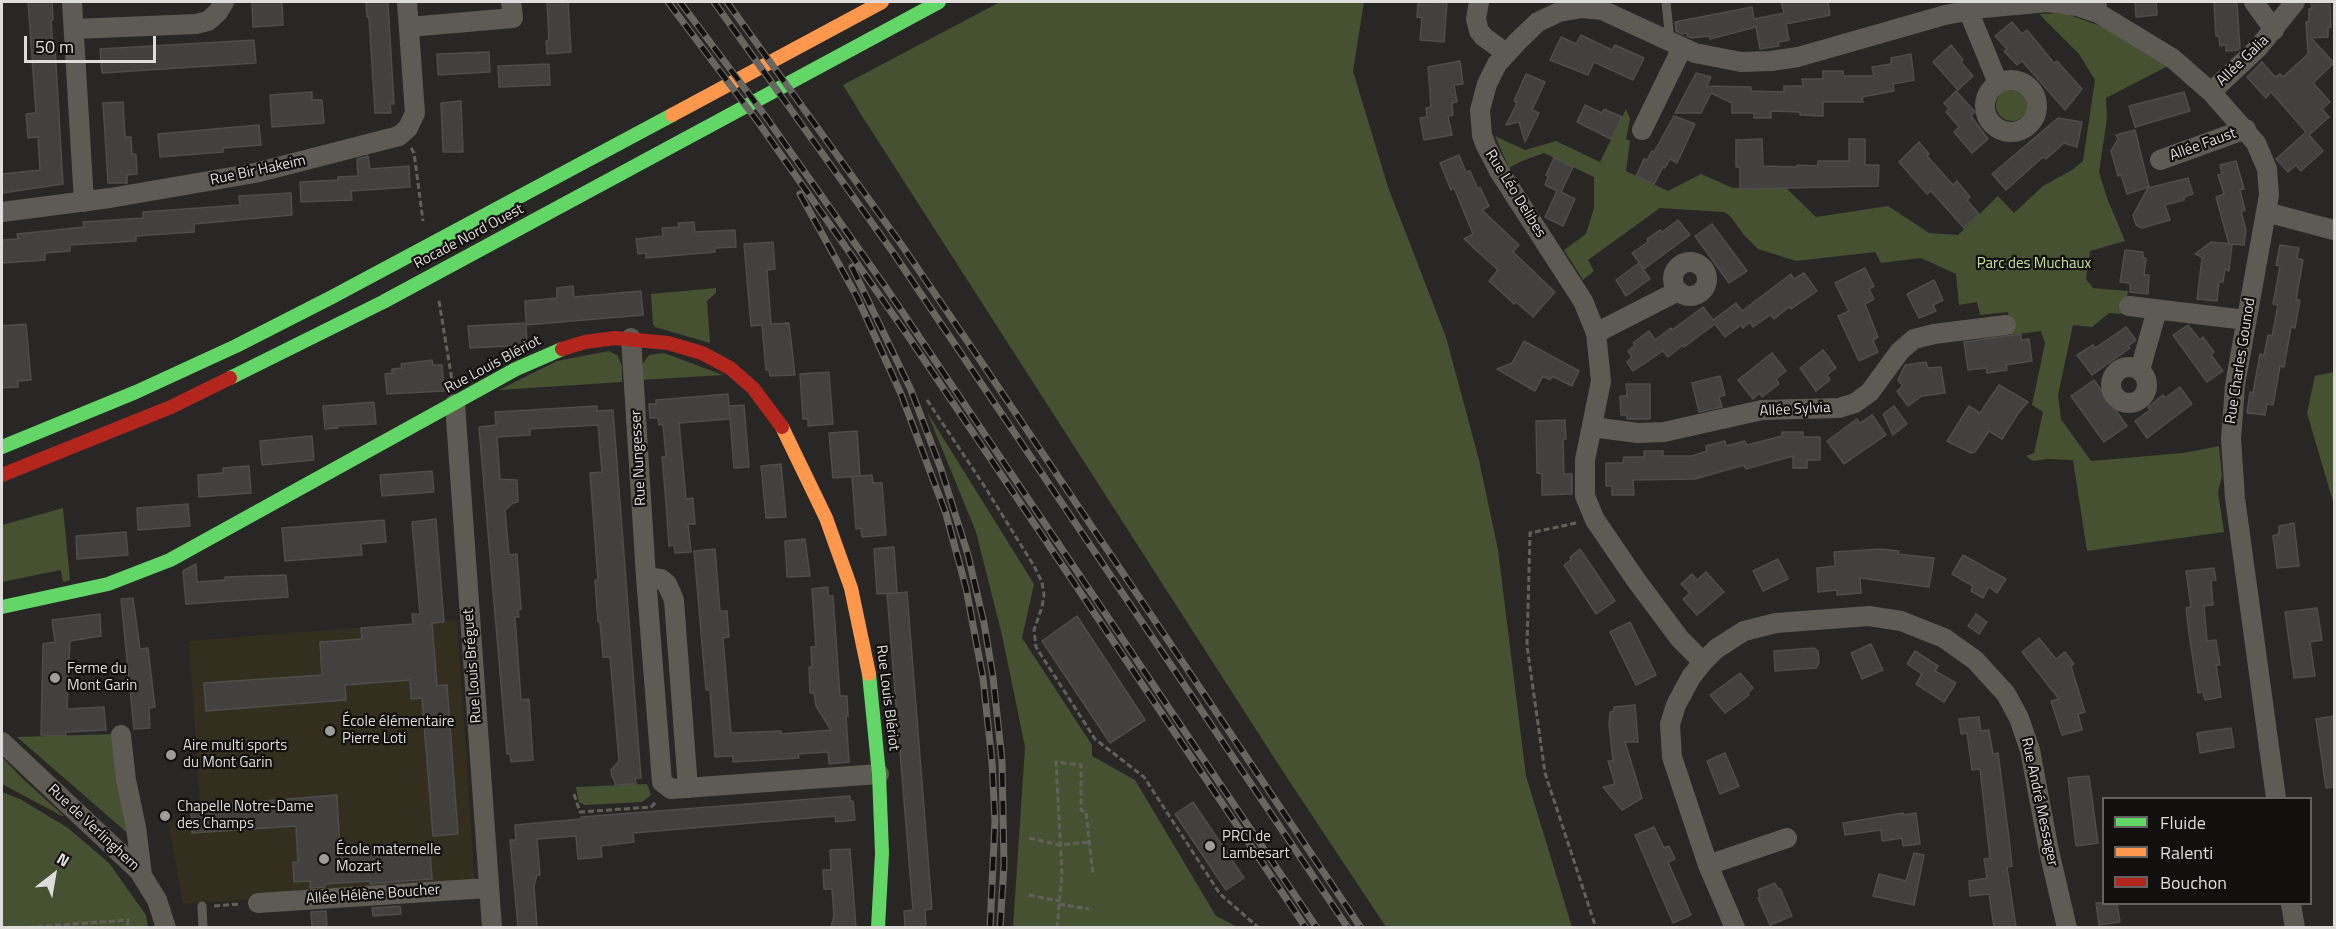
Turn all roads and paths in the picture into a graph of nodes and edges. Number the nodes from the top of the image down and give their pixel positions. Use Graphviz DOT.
graph roads {
  1 [pos="72,2"];
  2 [pos="224,2"];
  3 [pos="407,2"];
  4 [pos="511,2"];
  5 [pos="882,2"];
  6 [pos="939,2"];
  7 [pos="1479,2"];
  8 [pos="1665,2"];
  9 [pos="2253,2"];
  10 [pos="2295,2"];
  11 [pos="2097,7"];
  12 [pos="1968,10"];
  13 [pos="409,27"];
  14 [pos="74,29"];
  15 [pos="2274,30"];
  16 [pos="1676,46"];
  17 [pos="1506,53"];
  18 [pos="1998,83"];
  19 [pos="2211,92"];
  20 [pos="2246,129"];
  21 [pos="1642,130"];
  22 [pos="404,132"];
  23 [pos="2160,160"];
  24 [pos="84,202"];
  25 [pos="420,205"];
  26 [pos="2,212"];
  27 [pos="2266,212"];
  28 [pos="2334,230"];
  29 [pos="1677,291"];
  30 [pos="2129,306"];
  31 [pos="2157,310"];
  32 [pos="443,319"];
  33 [pos="2246,320"];
  34 [pos="2006,325"];
  35 [pos="1596,333"];
  36 [pos="631,338"];
  37 [pos="2140,370"];
  38 [pos="927,400"];
  39 [pos="455,404"];
  40 [pos="1592,427"];
  41 [pos="2,447"];
  42 [pos="2,475"];
  43 [pos="1595,520"];
  44 [pos="646,577"];
  45 [pos="2,607"];
  46 [pos="1703,662"];
  47 [pos="121,735"];
  48 [pos="2,741"];
  49 [pos="879,774"];
  50 [pos="680,788"];
  51 [pos="574,795"];
  52 [pos="2276,797"];
  53 [pos="1029,838"];
  54 [pos="1788,838"];
  55 [pos="1089,842"];
  56 [pos="1060,845"];
  57 [pos="1708,865"];
  58 [pos="142,875"];
  59 [pos="1093,875"];
  60 [pos="488,888"];
  61 [pos="1029,895"];
  62 [pos="258,903"];
  63 [pos="1059,903"];
  64 [pos="2291,905"];
  65 [pos="202,906"];
  66 [pos="1089,909"];
  67 [pos="19,927"];
  68 [pos="128,927"];
  69 [pos="166,927"];
  70 [pos="203,927"];
  71 [pos="492,927"];
  72 [pos="878,927"];
  73 [pos="1057,927"];
  74 [pos="1259,927"];
  75 [pos="1596,927"];
  76 [pos="1735,927"];
  77 [pos="2067,927"];
  78 [pos="2295,927"];
  1 -- 14 [label="street"];
  2 -- 14 [label="street"];
  3 -- 13 [label="street"];
  4 -- 13 [label="street"];
  5 -- 41 [label="main road, Rocade Nord Ouest"];
  6 -- 42 [label="main road, Rocade Nord Ouest"];
  7 -- 17 [label="street"];
  8 -- 16 [label="lane"];
  9 -- 15 [label="street, Allée Galia"];
  10 -- 15 [label="street, Allée Galia"];
  11 -- 12 [label="street, Rue Léo Delibes"];
  11 -- 19 [label="street, Rue Charles Gounod"];
  12 -- 16 [label="street, Rue Léo Delibes"];
  12 -- 18 [label="street"];
  13 -- 22 [label="street"];
  14 -- 24 [label="street"];
  15 -- 19 [label="street, Allée Galia"];
  16 -- 17 [label="street, Rue Léo Delibes"];
  16 -- 21 [label="street"];
  17 -- 35 [label="street, Rue Léo Delibes"];
  19 -- 20 [label="street, Rue Charles Gounod"];
  20 -- 23 [label="street, Allée Faust"];
  20 -- 27 [label="street, Rue Charles Gounod"];
  22 -- 24 [label="street, Rue Bir Hakeim"];
  22 -- 25 [label="path"];
  24 -- 26 [label="street, Rue Bir Hakeim"];
  27 -- 28 [label="street"];
  27 -- 33 [label="street, Rue Charles Gounod"];
  29 -- 35 [label="street"];
  30 -- 31 [label="street"];
  31 -- 33 [label="street"];
  31 -- 37 [label="street"];
  32 -- 39 [label="path"];
  33 -- 52 [label="street, Rue Charles Gounod"];
  34 -- 40 [label="street, Allée Sylvia"];
  35 -- 40 [label="street, Rue Léo Delibes"];
  36 -- 39 [label="main road, Rue Louis Blériot"];
  36 -- 44 [label="street, Rue Nungesser"];
  36 -- 49 [label="main road, Rue Louis Blériot"];
  38 -- 74 [label="path"];
  39 -- 45 [label="main road, Rue Louis Blériot"];
  39 -- 60 [label="street, Rue Louis Bréguet"];
  40 -- 43 [label="street, Rue Léo Delibes"];
  43 -- 46 [label="street, Rue Léo Delibes"];
  43 -- 75 [label="path"];
  44 -- 50 [label="street, Rue Nungesser"];
  44 -- 50 [label="street"];
  46 -- 57 [label="street, Rue André Messager"];
  46 -- 77 [label="street, Rue André Messager"];
  47 -- 58 [label="street"];
  48 -- 58 [label="street, Rue de Verlinghem"];
  49 -- 50 [label="street"];
  49 -- 72 [label="main road, Rue Louis Blériot"];
  50 -- 51 [label="path"];
  53 -- 56 [label="path"];
  54 -- 57 [label="street"];
  55 -- 56 [label="path"];
  55 -- 56 [label="path"];
  55 -- 59 [label="path"];
  56 -- 63 [label="path"];
  57 -- 76 [label="street, Rue André Messager"];
  58 -- 69 [label="street, Rue de Verlinghem"];
  60 -- 62 [label="street, Allée Hélène Boucher"];
  60 -- 71 [label="street, Rue Louis Bréguet"];
  61 -- 63 [label="path"];
  63 -- 66 [label="path"];
  63 -- 73 [label="path"];
  64 -- 78 [label="street"];
  65 -- 70 [label="lane"];
  67 -- 68 [label="path"];
}
